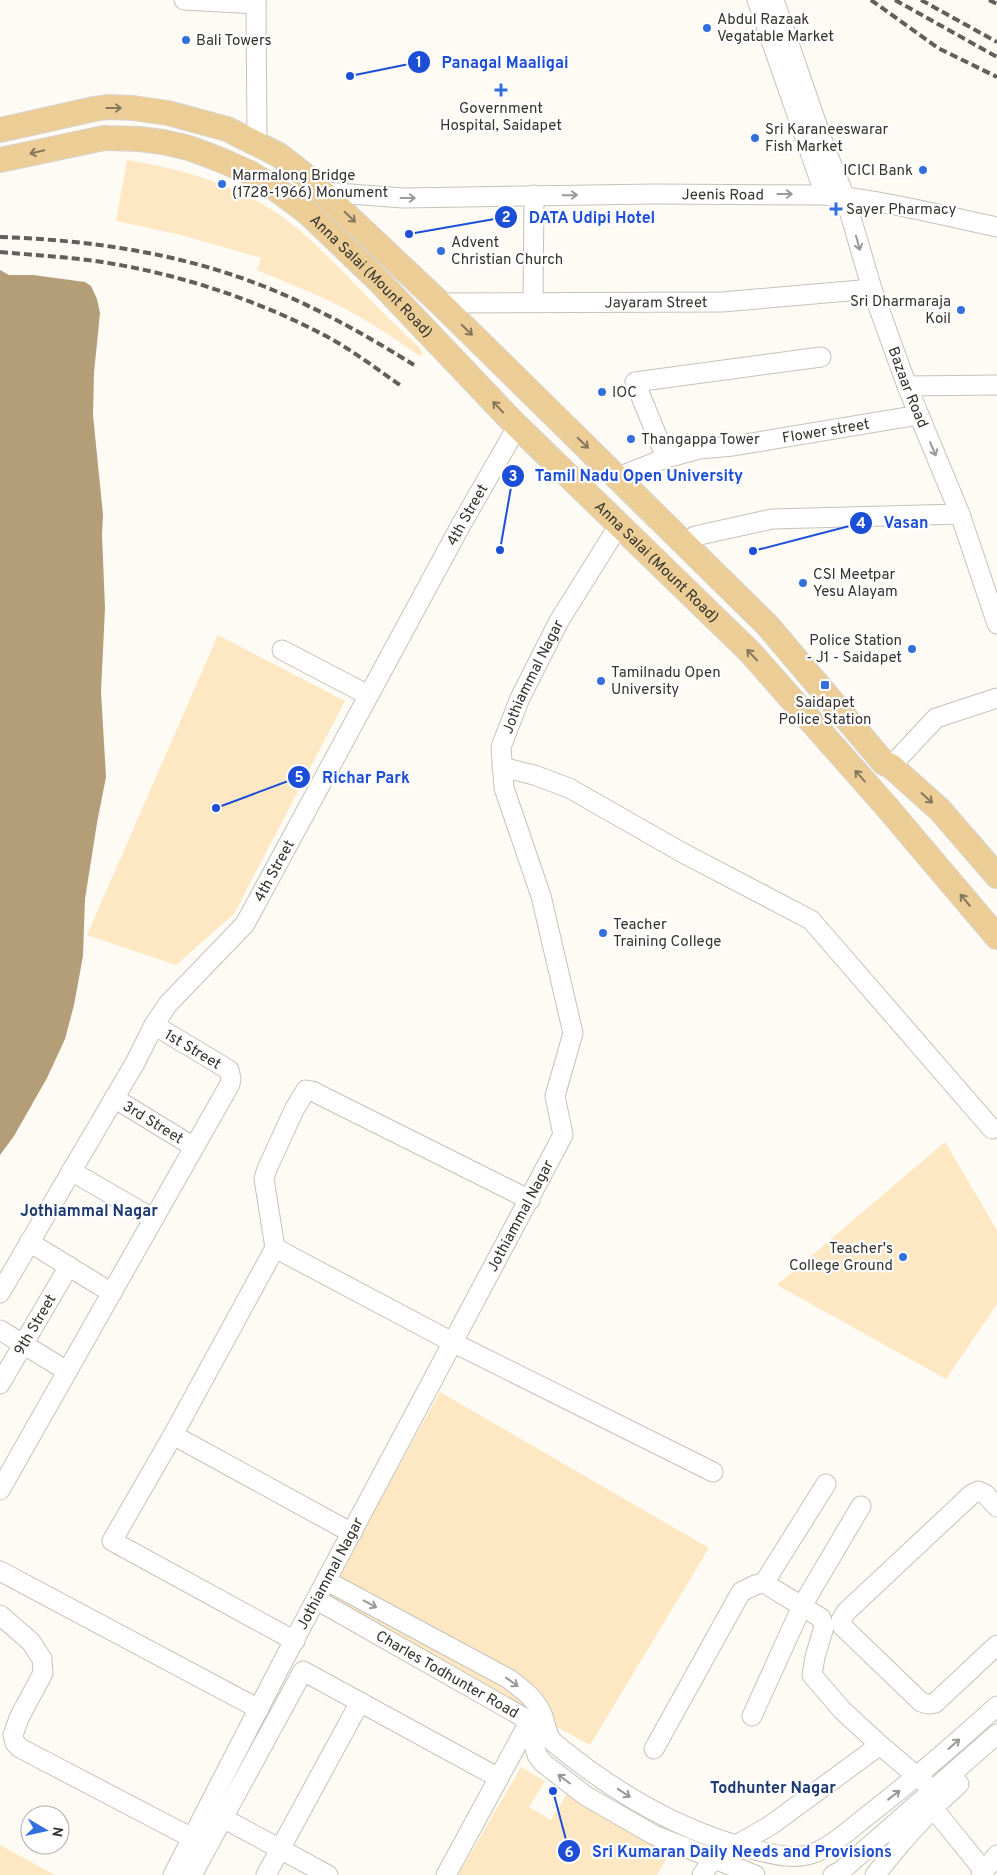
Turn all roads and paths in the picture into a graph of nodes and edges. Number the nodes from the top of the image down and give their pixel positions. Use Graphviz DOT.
graph roads {
  1 [pos="184,0"];
  2 [pos="757,0"];
  3 [pos="774,0"];
  4 [pos="256,2"];
  5 [pos="0,130"];
  6 [pos="257,143"];
  7 [pos="0,160"];
  8 [pos="324,192"];
  9 [pos="534,195"];
  10 [pos="825,195"];
  11 [pos="845,197"];
  12 [pos="997,227"];
  13 [pos="872,289"];
  14 [pos="534,302"];
  15 [pos="440,303"];
  16 [pos="821,357"];
  17 [pos="997,385"];
  18 [pos="907,386"];
  19 [pos="919,415"];
  20 [pos="517,426"];
  21 [pos="666,458"];
  22 [pos="618,477"];
  23 [pos="960,514"];
  24 [pos="619,525"];
  25 [pos="695,536"];
  26 [pos="997,624"];
  27 [pos="282,650"];
  28 [pos="368,695"];
  29 [pos="997,698"];
  30 [pos="891,766"];
  31 [pos="502,767"];
  32 [pos="997,876"];
  33 [pos="997,937"];
  34 [pos="154,1025"];
  35 [pos="114,1098"];
  36 [pos="992,1129"];
  37 [pos="194,1147"];
  38 [pos="71,1170"];
  39 [pos="530,1200"];
  40 [pos="154,1219"];
  41 [pos="29,1242"];
  42 [pos="275,1248"];
  43 [pos="69,1266"];
  44 [pos="0,1293"];
  45 [pos="112,1293"];
  46 [pos="0,1330"];
  47 [pos="22,1343"];
  48 [pos="454,1344"];
  49 [pos="67,1371"];
  50 [pos="0,1384"];
  51 [pos="173,1435"];
  52 [pos="713,1472"];
  53 [pos="826,1484"];
  54 [pos="0,1490"];
  55 [pos="861,1506"];
  56 [pos="997,1507"];
  57 [pos="352,1533"];
  58 [pos="0,1571"];
  59 [pos="327,1581"];
  60 [pos="764,1584"];
  61 [pos="317,1600"];
  62 [pos="802,1606"];
  63 [pos="0,1615"];
  64 [pos="295,1641"];
  65 [pos="997,1645"];
  66 [pos="360,1702"];
  67 [pos="997,1706"];
  68 [pos="260,1709"];
  69 [pos="752,1716"];
  70 [pos="528,1724"];
  71 [pos="997,1734"];
  72 [pos="551,1740"];
  73 [pos="880,1745"];
  74 [pos="654,1749"];
  75 [pos="997,1750"];
  76 [pos="537,1755"];
  77 [pos="918,1776"];
  78 [pos="499,1778"];
  79 [pos="933,1799"];
  80 [pos="875,1810"];
  81 [pos="223,1818"];
  82 [pos="896,1835"];
  83 [pos="192,1838"];
  84 [pos="737,1846"];
  85 [pos="280,1849"];
  86 [pos="997,1855"];
  87 [pos="714,1858"];
  88 [pos="983,1873"];
  89 [pos="173,1875"];
  90 [pos="192,1875"];
  91 [pos="266,1875"];
  92 [pos="328,1875"];
  93 [pos="446,1875"];
  94 [pos="702,1875"];
  95 [pos="755,1875"];
  96 [pos="833,1875"];
  97 [pos="874,1875"];
  1 -- 4 [label="street"];
  2 -- 10 [label="street"];
  3 -- 11 [label="street, Bazaar Road"];
  4 -- 6 [label="street"];
  5 -- 6 [label="main road, Anna Salai (Mount Road), one-way"];
  6 -- 8 [label="main road, Anna Salai (Mount Road)"];
  20 -- 7 [label="main road, Anna Salai (Mount Road), one-way"];
  8 -- 9 [label="street, Jeenis Road, one-way"];
  8 -- 15 [label="main road, Anna Salai (Mount Road), one-way"];
  9 -- 10 [label="street, Jeenis Road, one-way"];
  9 -- 14 [label="street"];
  10 -- 11 [label="street, Jeenis Road"];
  11 -- 12 [label="street, Jeenis Road"];
  11 -- 13 [label="street, Bazaar Road, one-way"];
  13 -- 14 [label="street, Jayaram Street"];
  13 -- 18 [label="street, Bazaar Road"];
  14 -- 15 [label="street, Jayaram Street"];
  15 -- 22 [label="main road, Anna Salai (Mount Road), one-way"];
  16 -- 21 [label="street"];
  17 -- 18 [label="street"];
  18 -- 19 [label="street, Bazaar Road"];
  19 -- 21 [label="street, Flower street"];
  19 -- 23 [label="street, Bazaar Road, one-way"];
  20 -- 24 [label="main road, Anna Salai (Mount Road)"];
  20 -- 28 [label="street, 4th Street"];
  21 -- 22 [label="street, Flower street"];
  22 -- 30 [label="main road, Anna Salai (Mount Road)"];
  23 -- 25 [label="street"];
  23 -- 26 [label="street, Bazaar Road"];
  24 -- 31 [label="street, Jothiammal Nagar"];
  33 -- 24 [label="main road, Anna Salai (Mount Road), one-way"];
  27 -- 28 [label="street"];
  28 -- 34 [label="street, 4th Street"];
  29 -- 30 [label="street"];
  30 -- 32 [label="main road, Anna Salai (Mount Road), one-way"];
  31 -- 36 [label="street"];
  31 -- 39 [label="street, Jothiammal Nagar"];
  34 -- 35 [label="street, 4th Street"];
  34 -- 37 [label="street, 1st Street"];
  35 -- 37 [label="street, 3rd Street"];
  35 -- 38 [label="street, 4th Street"];
  37 -- 40 [label="street"];
  38 -- 40 [label="street"];
  38 -- 41 [label="street, 4th Street"];
  39 -- 42 [label="street"];
  39 -- 48 [label="street, Jothiammal Nagar"];
  40 -- 45 [label="street"];
  41 -- 43 [label="street"];
  41 -- 44 [label="street, 4th Street"];
  42 -- 48 [label="street"];
  42 -- 51 [label="street"];
  43 -- 45 [label="street"];
  43 -- 47 [label="street, 9th Street"];
  45 -- 49 [label="street"];
  46 -- 47 [label="street"];
  47 -- 49 [label="street"];
  47 -- 50 [label="street, 9th Street"];
  48 -- 52 [label="street"];
  48 -- 57 [label="street, Jothiammal Nagar"];
  49 -- 54 [label="street"];
  51 -- 57 [label="street"];
  51 -- 64 [label="street"];
  53 -- 60 [label="street"];
  55 -- 62 [label="street"];
  56 -- 65 [label="street"];
  57 -- 59 [label="street, Jothiammal Nagar"];
  58 -- 68 [label="street"];
  59 -- 61 [label="street, Jothiammal Nagar"];
  59 -- 72 [label="street, one-way"];
  60 -- 62 [label="street"];
  60 -- 74 [label="street"];
  61 -- 64 [label="street, Jothiammal Nagar"];
  61 -- 70 [label="street, Charles Todhunter Road"];
  62 -- 69 [label="street"];
  62 -- 73 [label="street"];
  63 -- 83 [label="street"];
  64 -- 68 [label="street, Jothiammal Nagar"];
  66 -- 78 [label="street"];
  66 -- 81 [label="street"];
  66 -- 85 [label="street"];
  77 -- 67 [label="street, one-way"];
  68 -- 83 [label="street, Jothiammal Nagar"];
  70 -- 76 [label="street, Charles Todhunter Road"];
  70 -- 78 [label="street"];
  71 -- 79 [label="street"];
  72 -- 76 [label="street"];
  72 -- 84 [label="street, one-way"];
  73 -- 77 [label="street"];
  73 -- 84 [label="street"];
  75 -- 79 [label="street"];
  87 -- 76 [label="street, one-way"];
  77 -- 79 [label="street"];
  80 -- 77 [label="street, one-way"];
  78 -- 93 [label="street"];
  79 -- 82 [label="street"];
  79 -- 88 [label="street"];
  80 -- 82 [label="street"];
  80 -- 84 [label="street"];
  81 -- 85 [label="street"];
  81 -- 90 [label="street"];
  82 -- 96 [label="street"];
  82 -- 97 [label="street"];
  83 -- 89 [label="street, Jothiammal Nagar"];
  84 -- 87 [label="street"];
  85 -- 91 [label="street"];
  85 -- 92 [label="street"];
  86 -- 88 [label="street"];
  87 -- 94 [label="street"];
  87 -- 95 [label="street"];
}
